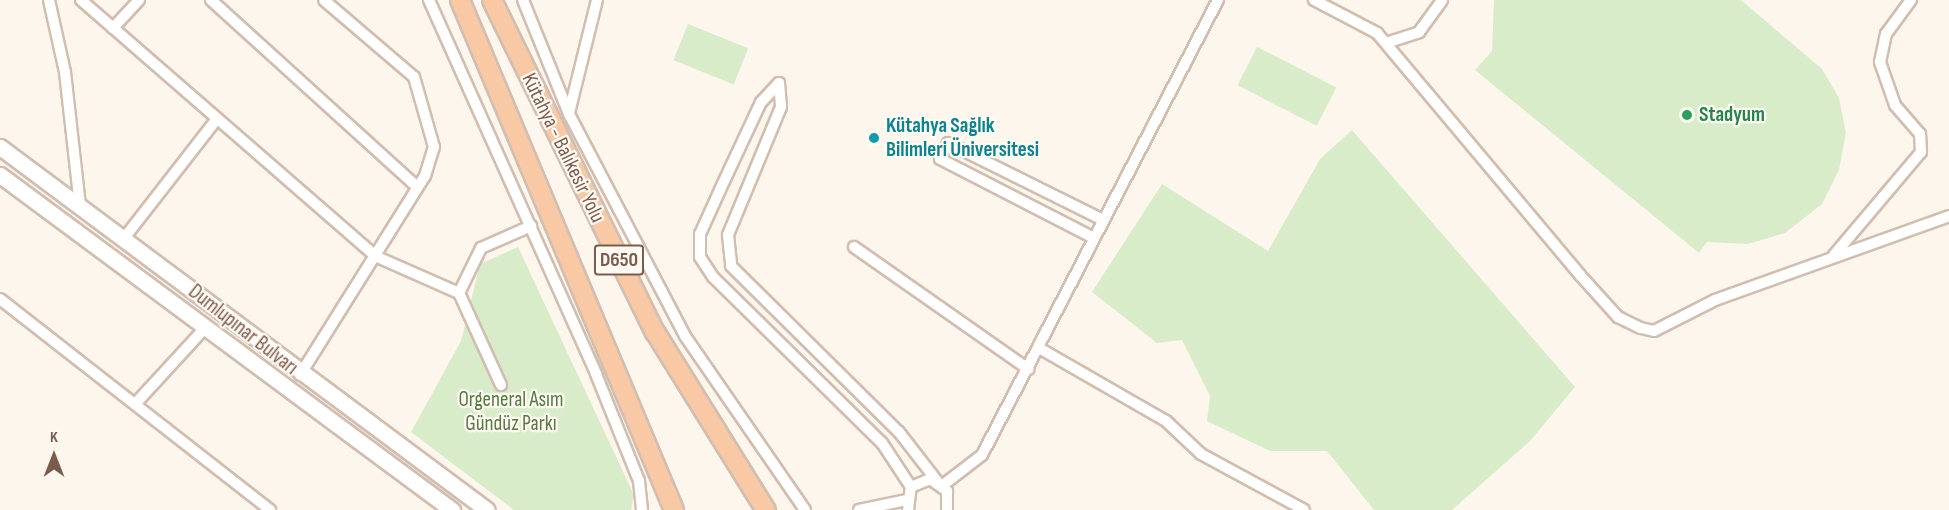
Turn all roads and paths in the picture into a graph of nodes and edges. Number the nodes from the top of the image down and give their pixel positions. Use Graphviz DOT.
graph roads {
  1 [pos="49,0"];
  2 [pos="81,0"];
  3 [pos="139,0"];
  4 [pos="211,0"];
  5 [pos="324,0"];
  6 [pos="429,0"];
  7 [pos="460,0"];
  8 [pos="492,0"];
  9 [pos="523,0"];
  10 [pos="597,0"];
  11 [pos="1218,0"];
  12 [pos="1314,0"];
  13 [pos="1442,0"];
  14 [pos="1911,0"];
  15 [pos="113,28"];
  16 [pos="1386,43"];
  17 [pos="568,114"];
  18 [pos="217,119"];
  19 [pos="0,147"];
  20 [pos="0,175"];
  21 [pos="417,187"];
  22 [pos="80,205"];
  23 [pos="1949,216"];
  24 [pos="1101,219"];
  25 [pos="531,226"];
  26 [pos="125,237"];
  27 [pos="1092,237"];
  28 [pos="854,248"];
  29 [pos="375,256"];
  30 [pos="1832,258"];
  31 [pos="459,293"];
  32 [pos="0,299"];
  33 [pos="204,329"];
  34 [pos="1039,348"];
  35 [pos="1029,369"];
  36 [pos="300,375"];
  37 [pos="501,386"];
  38 [pos="136,403"];
  39 [pos="940,483"];
  40 [pos="911,487"];
  41 [pos="907,505"];
  42 [pos="802,509"];
  43 [pos="270,510"];
  44 [pos="452,510"];
  45 [pos="487,510"];
  46 [pos="642,510"];
  47 [pos="674,510"];
  48 [pos="766,510"];
  49 [pos="859,510"];
  50 [pos="947,510"];
  51 [pos="1304,510"];
  1 -- 22 [label="street"];
  2 -- 15 [label="street"];
  3 -- 15 [label="street"];
  4 -- 21 [label="street"];
  5 -- 21 [label="street"];
  6 -- 25 [label="street"];
  7 -- 47 [label="highway, Kütahya - Balıkesir Yolu / D650"];
  8 -- 48 [label="highway, Kütahya - Balıkesir Yolu / D650"];
  9 -- 17 [label="street"];
  10 -- 17 [label="street"];
  11 -- 24 [label="street"];
  12 -- 16 [label="street"];
  13 -- 16 [label="street"];
  14 -- 30 [label="street"];
  15 -- 18 [label="street"];
  16 -- 30 [label="street"];
  17 -- 42 [label="street"];
  18 -- 26 [label="street"];
  18 -- 29 [label="street"];
  19 -- 22 [label="main road, Dumlupınar Bulvarı"];
  20 -- 33 [label="main road, Dumlupınar Bulvarı"];
  21 -- 29 [label="street"];
  22 -- 26 [label="main road, Dumlupınar Bulvarı"];
  23 -- 30 [label="street"];
  24 -- 27 [label="street"];
  24 -- 27 [label="street"];
  25 -- 31 [label="street"];
  25 -- 46 [label="street"];
  26 -- 36 [label="main road, Dumlupınar Bulvarı"];
  27 -- 34 [label="street"];
  28 -- 35 [label="street"];
  29 -- 31 [label="street"];
  29 -- 36 [label="street"];
  31 -- 37 [label="street"];
  32 -- 38 [label="street"];
  33 -- 38 [label="street"];
  33 -- 44 [label="main road, Dumlupınar Bulvarı"];
  34 -- 35 [label="street"];
  34 -- 51 [label="street"];
  35 -- 39 [label="street"];
  36 -- 45 [label="main road, Dumlupınar Bulvarı"];
  38 -- 43 [label="street"];
  39 -- 40 [label="street"];
  39 -- 40 [label="street"];
  39 -- 50 [label="street"];
  40 -- 41 [label="street"];
  41 -- 49 [label="street"];
}
